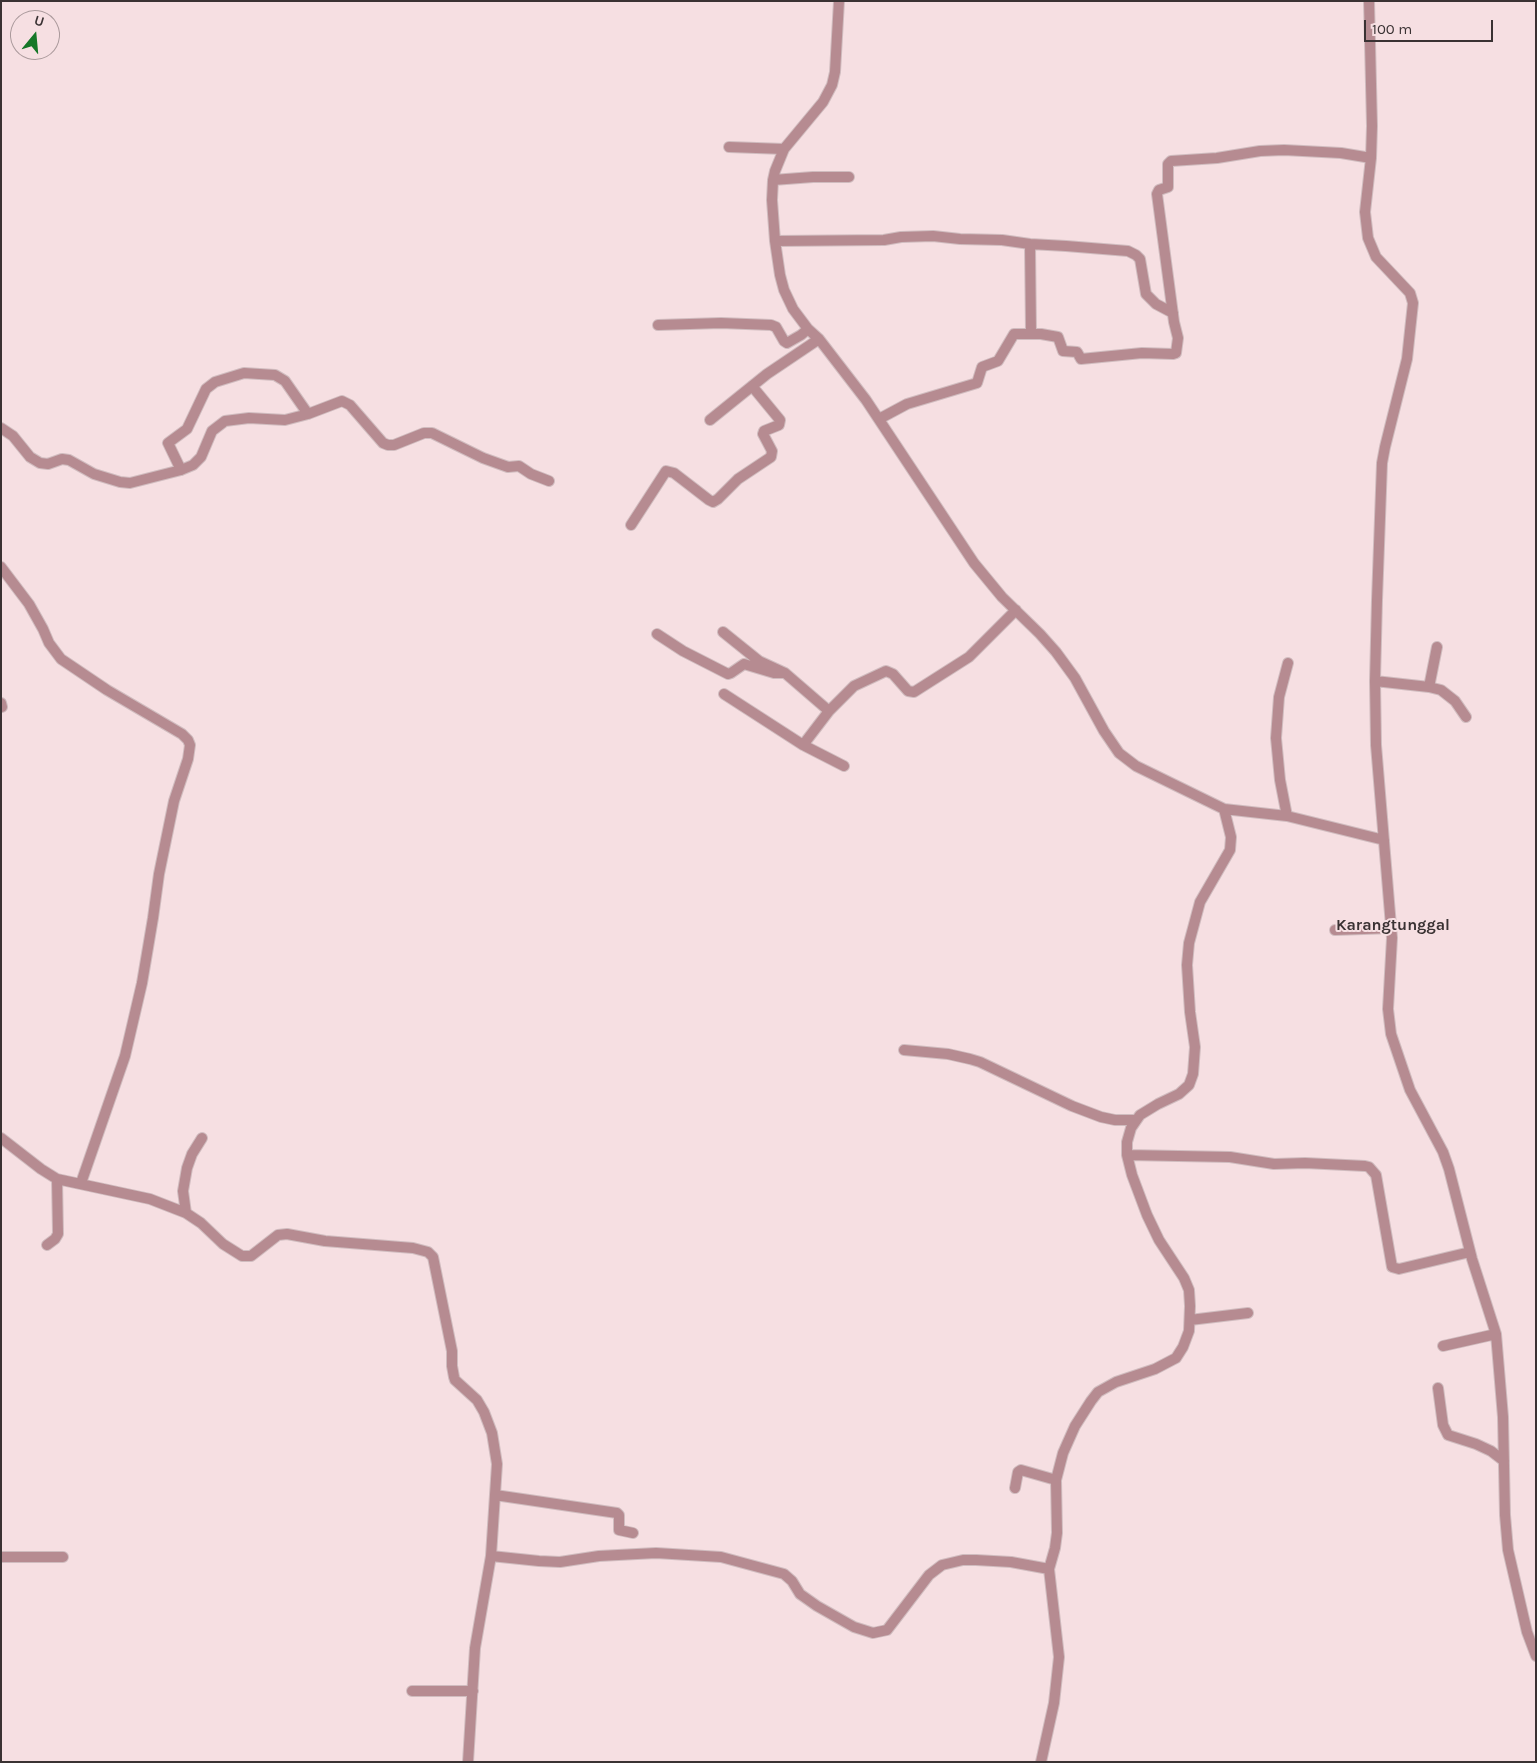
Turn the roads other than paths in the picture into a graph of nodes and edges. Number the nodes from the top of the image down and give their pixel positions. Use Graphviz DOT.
graph roads {
  1 [pos="839,1"];
  2 [pos="1369,1"];
  3 [pos="729,147"];
  4 [pos="784,149"];
  5 [pos="1371,158"];
  6 [pos="849,177"];
  7 [pos="773,180"];
  8 [pos="776,241"];
  9 [pos="1030,244"];
  10 [pos="1173,314"];
  11 [pos="658,325"];
  12 [pos="808,329"];
  13 [pos="1031,334"];
  14 [pos="819,339"];
  15 [pos="752,386"];
  16 [pos="308,414"];
  17 [pos="879,419"];
  18 [pos="710,420"];
  19 [pos="1,428"];
  20 [pos="181,470"];
  21 [pos="549,481"];
  22 [pos="631,525"];
  23 [pos="1,567"];
  24 [pos="1016,610"];
  25 [pos="722,632"];
  26 [pos="657,634"];
  27 [pos="1437,647"];
  28 [pos="1288,663"];
  29 [pos="785,673"];
  30 [pos="1375,681"];
  31 [pos="1429,687"];
  32 [pos="724,694"];
  33 [pos="829,711"];
  34 [pos="1466,717"];
  35 [pos="804,745"];
  36 [pos="844,766"];
  37 [pos="1224,809"];
  38 [pos="1287,816"];
  39 [pos="1384,840"];
  40 [pos="1392,928"];
  41 [pos="1335,930"];
  42 [pos="904,1050"];
  43 [pos="1136,1120"];
  44 [pos="1,1138"];
  45 [pos="202,1138"];
  46 [pos="1127,1155"];
  47 [pos="57,1179"];
  48 [pos="81,1183"];
  49 [pos="186,1214"];
  50 [pos="46,1245"];
  51 [pos="1470,1252"];
  52 [pos="1248,1313"];
  53 [pos="1190,1320"];
  54 [pos="1496,1334"];
  55 [pos="1443,1346"];
  56 [pos="1438,1388"];
  57 [pos="1504,1461"];
  58 [pos="1056,1480"];
  59 [pos="1015,1488"];
  60 [pos="495,1495"];
  61 [pos="633,1532"];
  62 [pos="491,1556"];
  63 [pos="1,1557"];
  64 [pos="63,1557"];
  65 [pos="1049,1569"];
  66 [pos="1536,1656"];
  67 [pos="412,1691"];
  68 [pos="473,1691"];
  69 [pos="468,1762"];
  70 [pos="1041,1762"];
  1 -- 4 [label="street"];
  2 -- 5 [label="street"];
  3 -- 4 [label="street"];
  4 -- 7 [label="street"];
  5 -- 10 [label="street"];
  5 -- 30 [label="street"];
  6 -- 7 [label="street"];
  7 -- 8 [label="street"];
  8 -- 9 [label="street"];
  8 -- 12 [label="street"];
  9 -- 10 [label="street"];
  9 -- 13 [label="street"];
  10 -- 13 [label="street"];
  11 -- 12 [label="street"];
  12 -- 14 [label="street"];
  13 -- 17 [label="street"];
  14 -- 15 [label="street"];
  14 -- 17 [label="street"];
  15 -- 18 [label="street"];
  15 -- 22 [label="street"];
  16 -- 20 [label="street"];
  16 -- 20 [label="street"];
  16 -- 21 [label="street"];
  17 -- 24 [label="street"];
  19 -- 20 [label="street"];
  23 -- 48 [label="street"];
  24 -- 33 [label="street"];
  24 -- 37 [label="street"];
  25 -- 29 [label="street"];
  26 -- 29 [label="street"];
  27 -- 31 [label="street"];
  28 -- 38 [label="street"];
  29 -- 33 [label="street"];
  30 -- 31 [label="street"];
  30 -- 39 [label="street"];
  31 -- 34 [label="street"];
  32 -- 35 [label="street"];
  33 -- 35 [label="street"];
  35 -- 36 [label="street"];
  37 -- 38 [label="street"];
  37 -- 43 [label="street"];
  38 -- 39 [label="street"];
  39 -- 40 [label="street"];
  40 -- 41 [label="street"];
  40 -- 51 [label="street"];
  42 -- 43 [label="street"];
  43 -- 46 [label="street"];
  44 -- 47 [label="street"];
  45 -- 49 [label="street"];
  46 -- 51 [label="street"];
  46 -- 53 [label="street"];
  47 -- 48 [label="street"];
  47 -- 50 [label="street"];
  48 -- 49 [label="street"];
  49 -- 60 [label="street"];
  51 -- 54 [label="street"];
  52 -- 53 [label="street"];
  53 -- 58 [label="street"];
  54 -- 55 [label="street"];
  54 -- 57 [label="street"];
  56 -- 57 [label="street"];
  57 -- 66 [label="street"];
  58 -- 59 [label="street"];
  58 -- 65 [label="street"];
  60 -- 61 [label="street"];
  60 -- 62 [label="street"];
  62 -- 65 [label="street"];
  62 -- 68 [label="street"];
  63 -- 64 [label="street"];
  65 -- 70 [label="street"];
  67 -- 68 [label="street"];
  68 -- 69 [label="street"];
}
